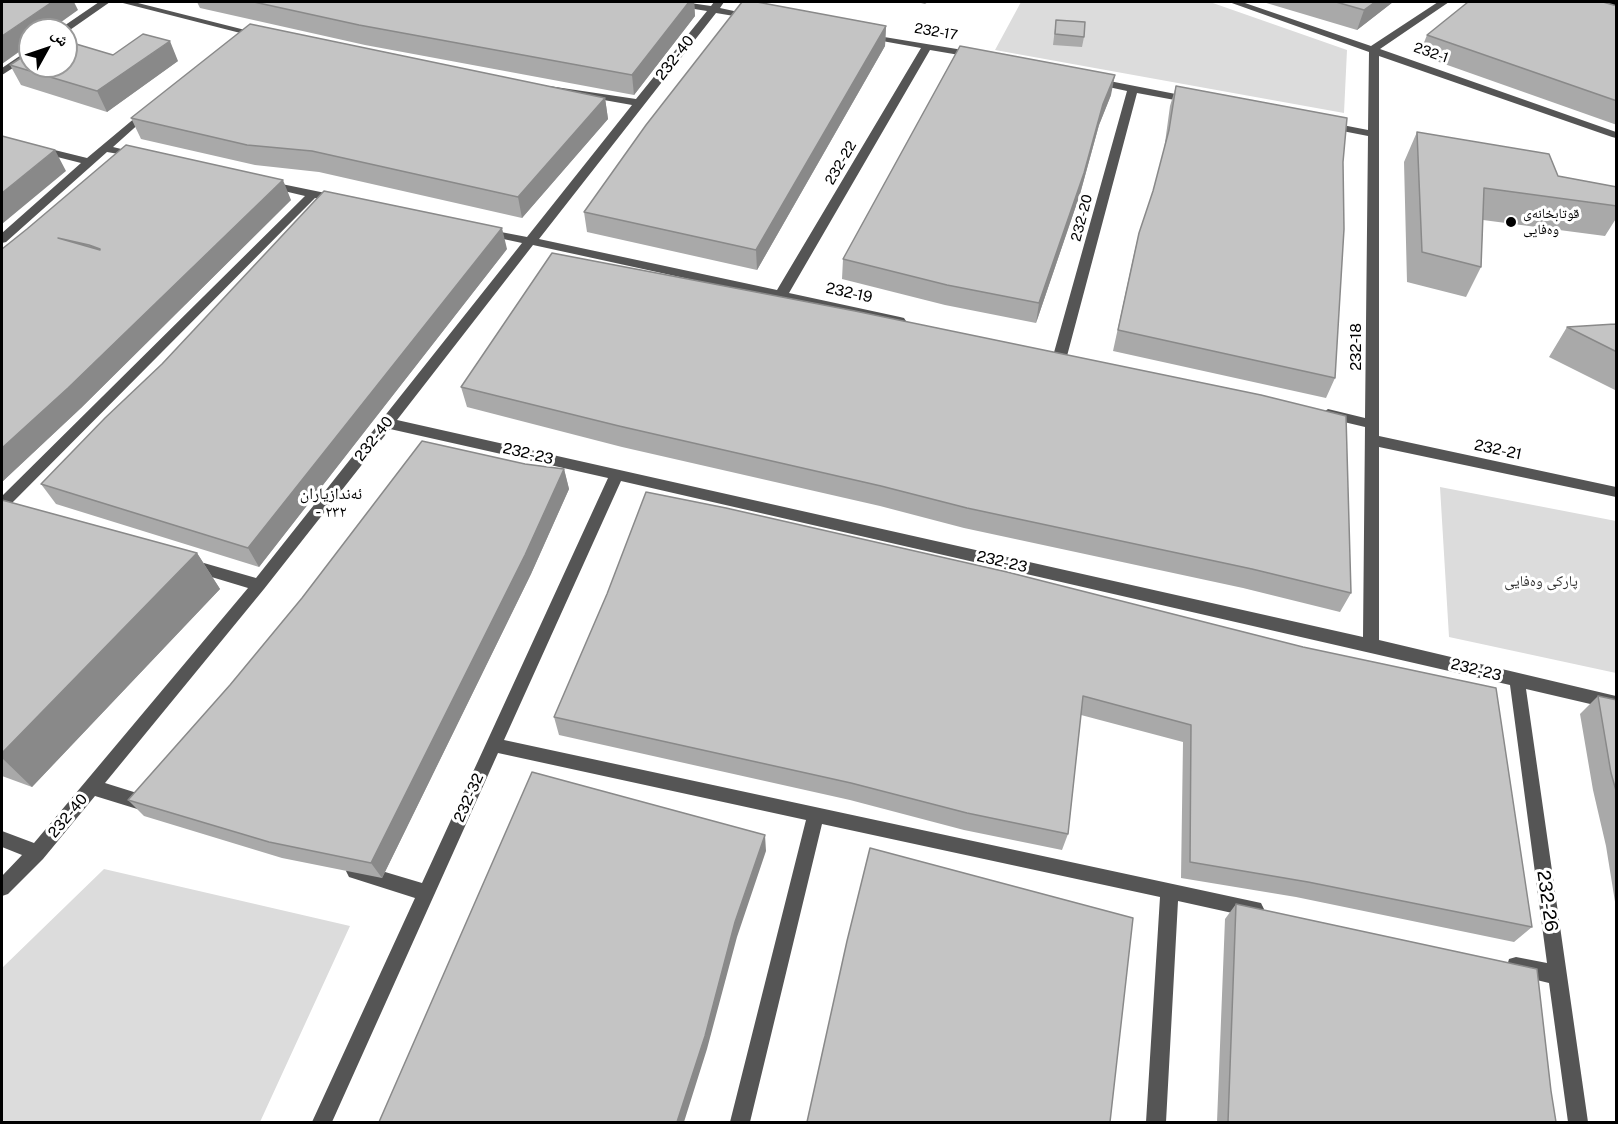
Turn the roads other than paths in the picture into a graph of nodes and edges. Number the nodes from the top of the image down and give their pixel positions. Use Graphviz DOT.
graph roads {
  1 [pos="105,2"];
  2 [pos="124,2"];
  3 [pos="669,2"];
  4 [pos="1234,2"];
  5 [pos="1444,2"];
  6 [pos="1606,2"];
  7 [pos="716,5"];
  8 [pos="1617,6"];
  9 [pos="758,17"];
  10 [pos="78,20"];
  11 [pos="848,32"];
  12 [pos="276,38"];
  13 [pos="927,46"];
  14 [pos="1374,49"];
  15 [pos="993,59"];
  16 [pos="18,61"];
  17 [pos="2,72"];
  18 [pos="1087,79"];
  19 [pos="545,87"];
  20 [pos="1133,89"];
  21 [pos="1202,102"];
  22 [pos="639,103"];
  23 [pos="155,105"];
  24 [pos="1316,123"];
  25 [pos="1373,134"];
  26 [pos="1617,135"];
  27 [pos="2,140"];
  28 [pos="103,148"];
  29 [pos="149,159"];
  30 [pos="90,162"];
  31 [pos="255,182"];
  32 [pos="313,194"];
  33 [pos="347,202"];
  34 [pos="473,229"];
  35 [pos="2,239"];
  36 [pos="531,241"];
  37 [pos="781,295"];
  38 [pos="909,323"];
  39 [pos="1060,356"];
  40 [pos="1315,411"];
  41 [pos="387,423"];
  42 [pos="1372,424"];
  43 [pos="1372,440"];
  44 [pos="617,474"];
  45 [pos="1617,492"];
  46 [pos="5,510"];
  47 [pos="181,562"];
  48 [pos="260,585"];
  49 [pos="1371,645"];
  50 [pos="1517,680"];
  51 [pos="1617,703"];
  52 [pos="494,745"];
  53 [pos="92,787"];
  54 [pos="159,808"];
  55 [pos="816,814"];
  56 [pos="2,840"];
  57 [pos="37,853"];
  58 [pos="337,865"];
  59 [pos="2,888"];
  60 [pos="1169,891"];
  61 [pos="426,893"];
  62 [pos="1272,913"];
  63 [pos="1500,962"];
  64 [pos="1557,975"];
  65 [pos="322,1122"];
  66 [pos="740,1122"];
  67 [pos="1156,1122"];
  68 [pos="1578,1122"];
  1 -- 10 [label="street"];
  2 -- 12 [label="street"];
  3 -- 7 [label="street"];
  4 -- 14 [label="street, 232-1"];
  5 -- 14 [label="street"];
  6 -- 8 [label="main road"];
  7 -- 9 [label="street"];
  7 -- 22 [label="street, 232-40"];
  11 -- 13 [label="street, 232-17"];
  13 -- 15 [label="street, 232-17"];
  13 -- 37 [label="street, 232-22"];
  14 -- 25 [label="street, 232-18"];
  14 -- 26 [label="street, 232-1"];
  16 -- 17 [label="street"];
  18 -- 20 [label="street"];
  19 -- 22 [label="street"];
  20 -- 21 [label="street"];
  20 -- 39 [label="street, 232-20"];
  22 -- 36 [label="street, 232-40"];
  23 -- 28 [label="street"];
  24 -- 25 [label="street"];
  25 -- 42 [label="street, 232-18"];
  27 -- 30 [label="street"];
  28 -- 29 [label="street"];
  28 -- 30 [label="street"];
  30 -- 35 [label="street"];
  31 -- 32 [label="street"];
  32 -- 33 [label="street"];
  32 -- 46 [label="street"];
  34 -- 36 [label="street, 232-19"];
  36 -- 37 [label="street, 232-19"];
  36 -- 41 [label="street, 232-40"];
  37 -- 38 [label="street, 232-19"];
  40 -- 42 [label="street"];
  41 -- 44 [label="street, 232-23"];
  41 -- 48 [label="street, 232-40"];
  42 -- 43 [label="street, 232-18"];
  43 -- 45 [label="street, 232-21"];
  43 -- 49 [label="street, 232-18"];
  44 -- 49 [label="street, 232-23"];
  44 -- 52 [label="street, 232-32"];
  47 -- 48 [label="street"];
  48 -- 53 [label="street, 232-40"];
  49 -- 50 [label="street, 232-23"];
  50 -- 51 [label="street, 232-23"];
  50 -- 64 [label="street, 232-26"];
  52 -- 55 [label="street"];
  52 -- 61 [label="street, 232-32"];
  53 -- 54 [label="street"];
  53 -- 57 [label="street, 232-40"];
  55 -- 60 [label="street"];
  55 -- 66 [label="street"];
  56 -- 57 [label="street"];
  57 -- 59 [label="street, 232-40"];
  58 -- 61 [label="street"];
  60 -- 62 [label="street"];
  60 -- 67 [label="street"];
  61 -- 65 [label="street, 232-32"];
  63 -- 64 [label="street"];
  64 -- 68 [label="street, 232-26"];
}
